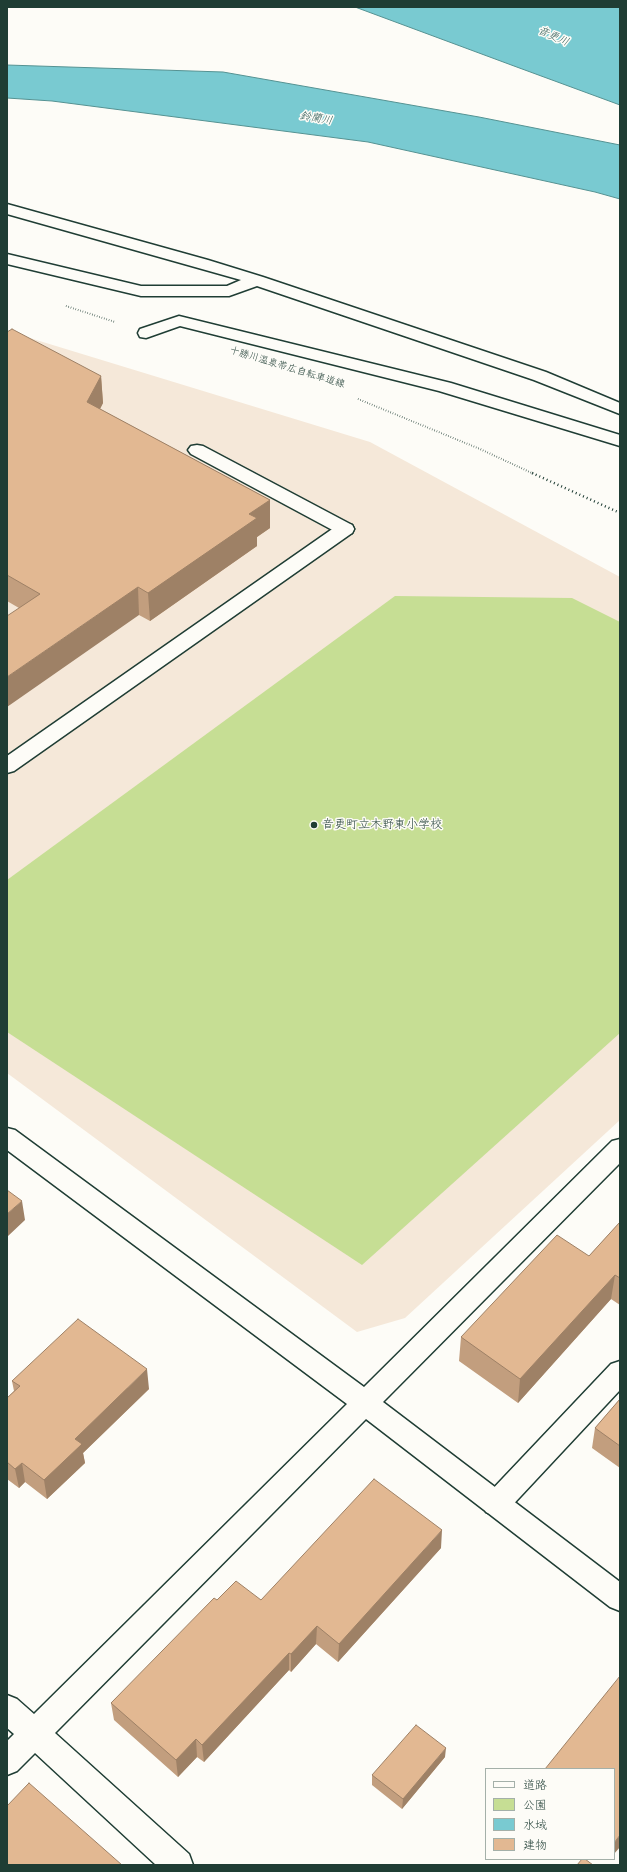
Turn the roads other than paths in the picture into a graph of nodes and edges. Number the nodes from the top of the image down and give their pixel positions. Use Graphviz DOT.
graph roads {
  1 [pos="7,209"];
  2 [pos="7,259"];
  3 [pos="257,280"];
  4 [pos="146,332"];
  5 [pos="620,409"];
  6 [pos="620,441"];
  7 [pos="197,450"];
  8 [pos="7,766"];
  9 [pos="7,1137"];
  10 [pos="620,1148"];
  11 [pos="620,1372"];
  12 [pos="365,1403"];
  13 [pos="496,1504"];
  14 [pos="620,1598"];
  15 [pos="7,1709"];
  16 [pos="34,1734"];
  17 [pos="7,1761"];
  18 [pos="178,1865"];
  1 -- 3 [label="street"];
  2 -- 3 [label="street"];
  3 -- 5 [label="street"];
  4 -- 6 [label="street"];
  7 -- 8 [label="street"];
  9 -- 12 [label="street"];
  10 -- 12 [label="street"];
  11 -- 13 [label="street"];
  12 -- 13 [label="street"];
  12 -- 16 [label="street"];
  13 -- 14 [label="street"];
  15 -- 16 [label="street"];
  16 -- 17 [label="street"];
  16 -- 18 [label="street"];
}
